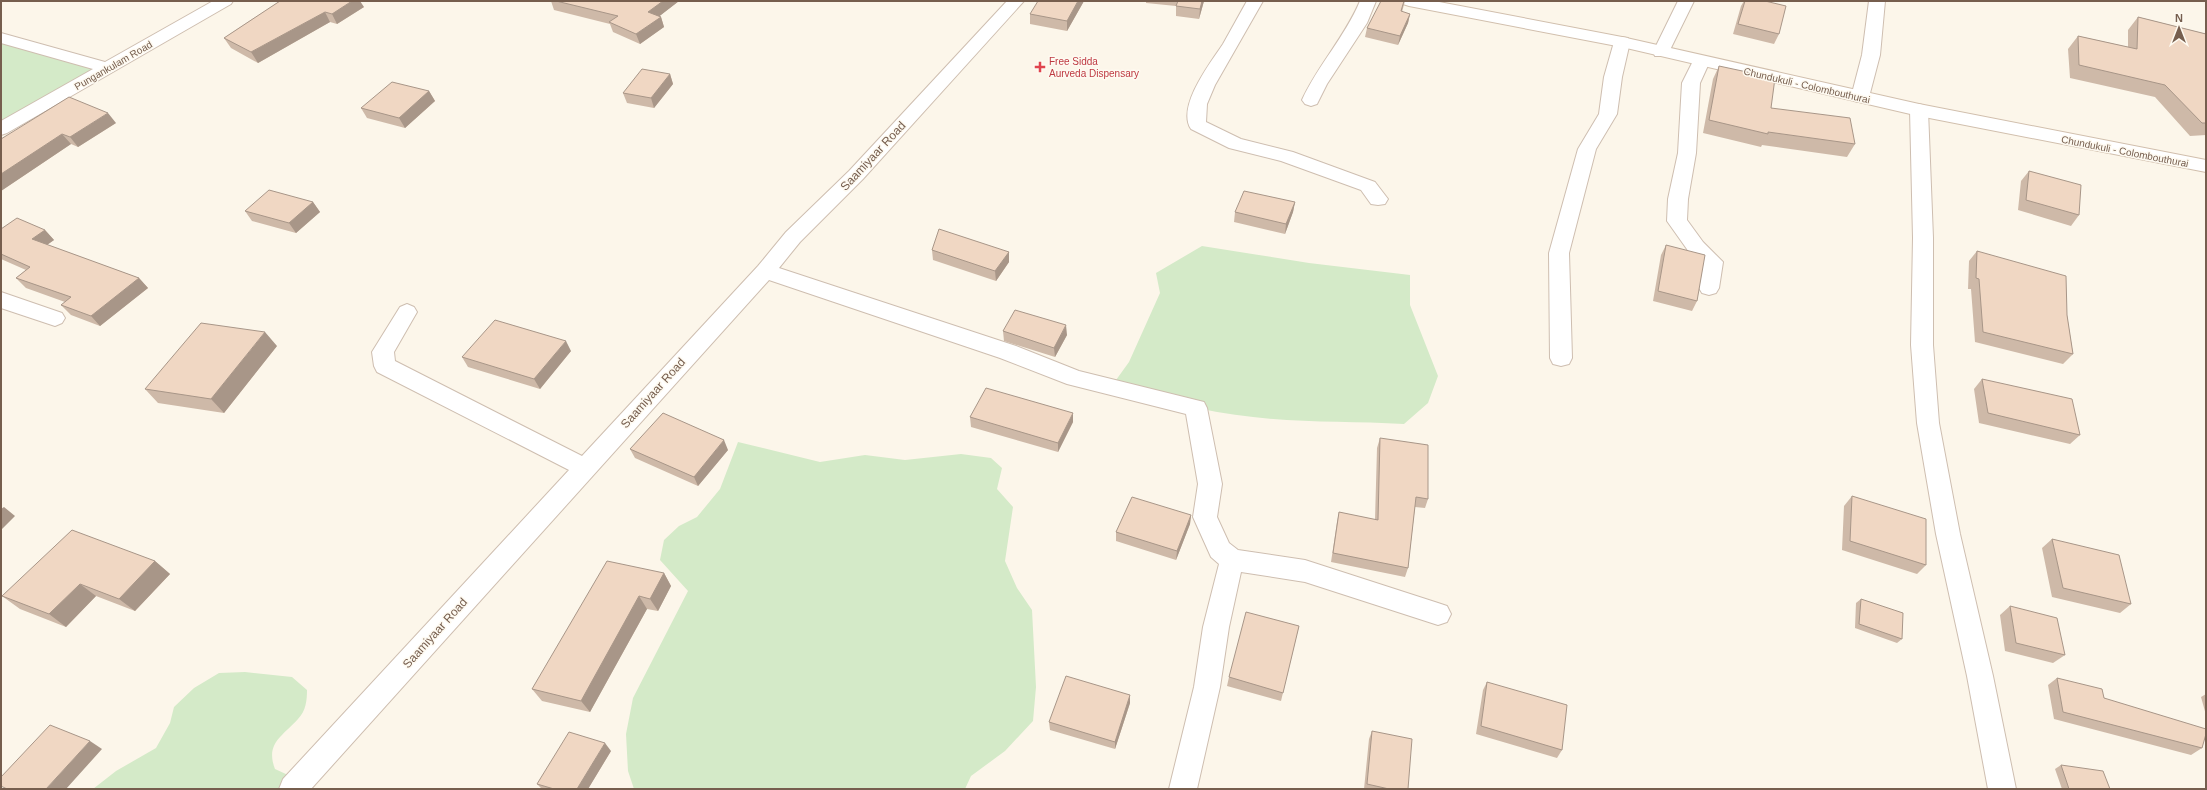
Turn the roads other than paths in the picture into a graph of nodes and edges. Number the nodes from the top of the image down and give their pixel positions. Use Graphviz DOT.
graph roads {
  1 [pos="225,1"];
  2 [pos="1016,1"];
  3 [pos="1255,1"];
  4 [pos="1368,1"];
  5 [pos="1409,1"];
  6 [pos="1686,1"];
  7 [pos="1877,1"];
  8 [pos="1,38"];
  9 [pos="1622,42"];
  10 [pos="1661,52"];
  11 [pos="1701,61"];
  12 [pos="107,68"];
  13 [pos="1860,97"];
  14 [pos="1310,100"];
  15 [pos="1919,110"];
  16 [pos="1,129"];
  17 [pos="2206,166"];
  18 [pos="1378,199"];
  19 [pos="765,271"];
  20 [pos="1708,288"];
  21 [pos="1,300"];
  22 [pos="407,312"];
  23 [pos="55,318"];
  24 [pos="1561,358"];
  25 [pos="585,468"];
  26 [pos="1232,560"];
  27 [pos="1438,614"];
  28 [pos="303,786"];
  29 [pos="1183,789"];
  30 [pos="2002,789"];
  1 -- 12 [label="street, Pungankulam Road"];
  2 -- 19 [label="street, Saamiyaar Road"];
  3 -- 18 [label="street"];
  4 -- 14 [label="street"];
  5 -- 9 [label="street, Chundukuli - Colombouthurai"];
  6 -- 10 [label="street"];
  7 -- 13 [label="street"];
  8 -- 12 [label="street"];
  9 -- 10 [label="street, Chundukuli - Colombouthurai"];
  9 -- 24 [label="street"];
  10 -- 11 [label="street, Chundukuli - Colombouthurai"];
  11 -- 13 [label="street, Chundukuli - Colombouthurai"];
  11 -- 20 [label="street"];
  12 -- 16 [label="street, Pungankulam Road"];
  13 -- 15 [label="street, Chundukuli - Colombouthurai"];
  15 -- 17 [label="street, Chundukuli - Colombouthurai"];
  15 -- 30 [label="street"];
  19 -- 25 [label="street, Saamiyaar Road"];
  19 -- 26 [label="street"];
  21 -- 23 [label="street"];
  22 -- 25 [label="street"];
  25 -- 28 [label="street, Saamiyaar Road"];
  26 -- 27 [label="street"];
  26 -- 29 [label="street"];
}
